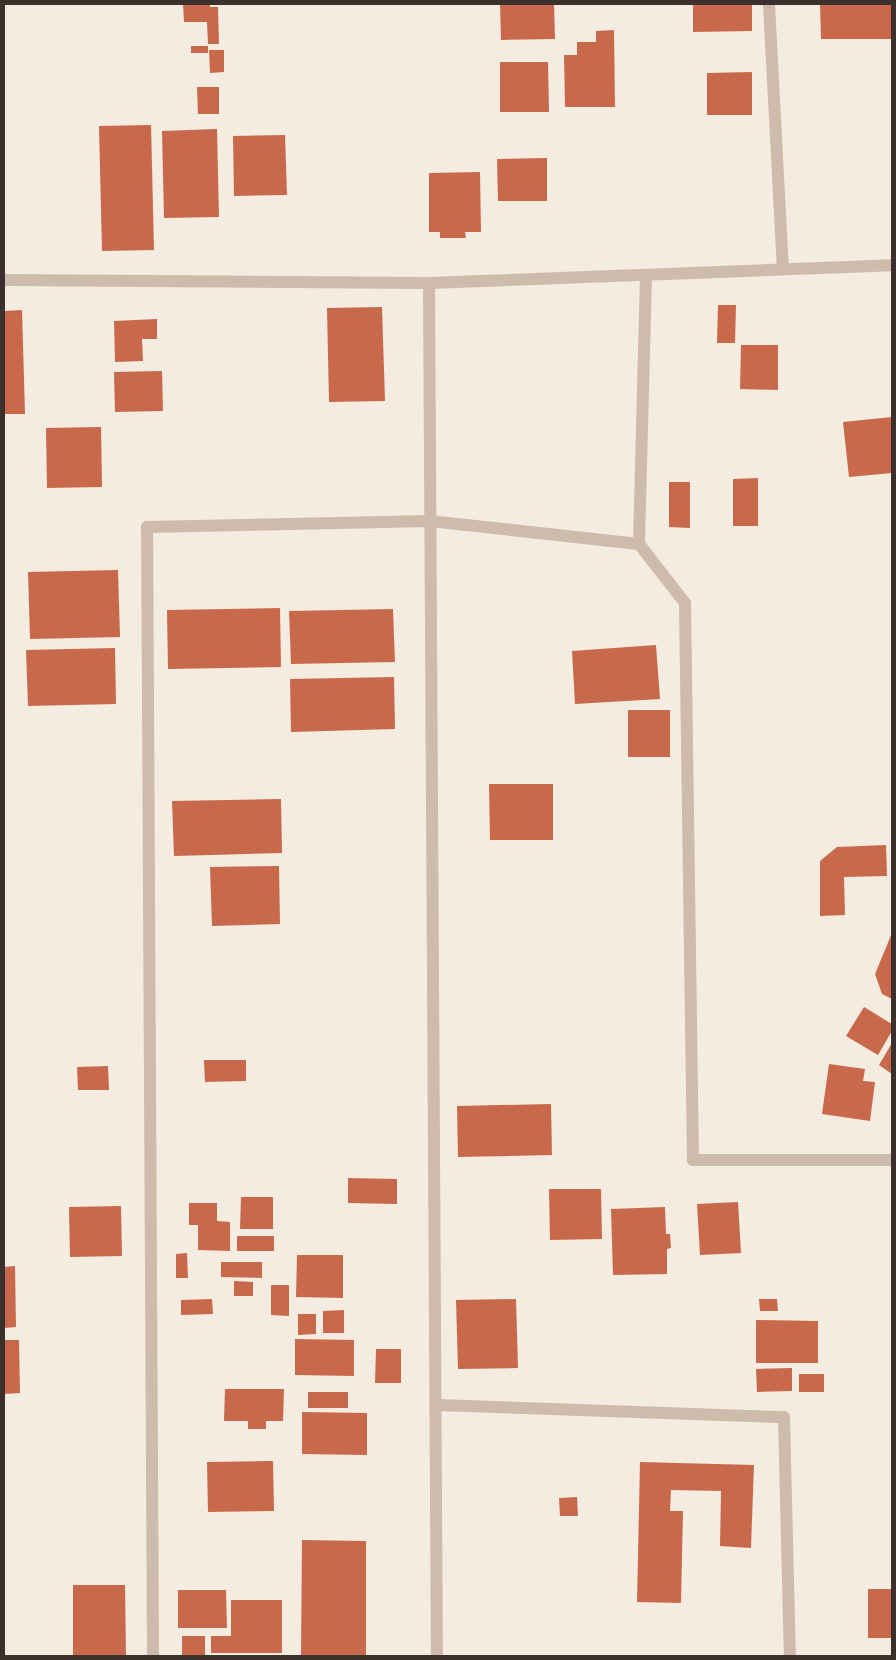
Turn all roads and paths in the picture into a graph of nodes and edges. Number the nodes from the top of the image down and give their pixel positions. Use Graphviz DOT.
graph roads {
  1 [pos="768,4"];
  2 [pos="892,265"];
  3 [pos="783,269"];
  4 [pos="646,274"];
  5 [pos="4,280"];
  6 [pos="428,283"];
  7 [pos="430,521"];
  8 [pos="639,544"];
  9 [pos="892,1160"];
  10 [pos="436,1405"];
  11 [pos="153,1656"];
  12 [pos="437,1656"];
  13 [pos="790,1656"];
  1 -- 3 [label="street"];
  2 -- 3 [label="street"];
  3 -- 4 [label="street"];
  4 -- 6 [label="street"];
  4 -- 8 [label="street"];
  5 -- 6 [label="street"];
  6 -- 7 [label="street"];
  7 -- 8 [label="street"];
  7 -- 10 [label="street"];
  7 -- 11 [label="street"];
  8 -- 9 [label="street"];
  10 -- 12 [label="street"];
  10 -- 13 [label="street"];
}
